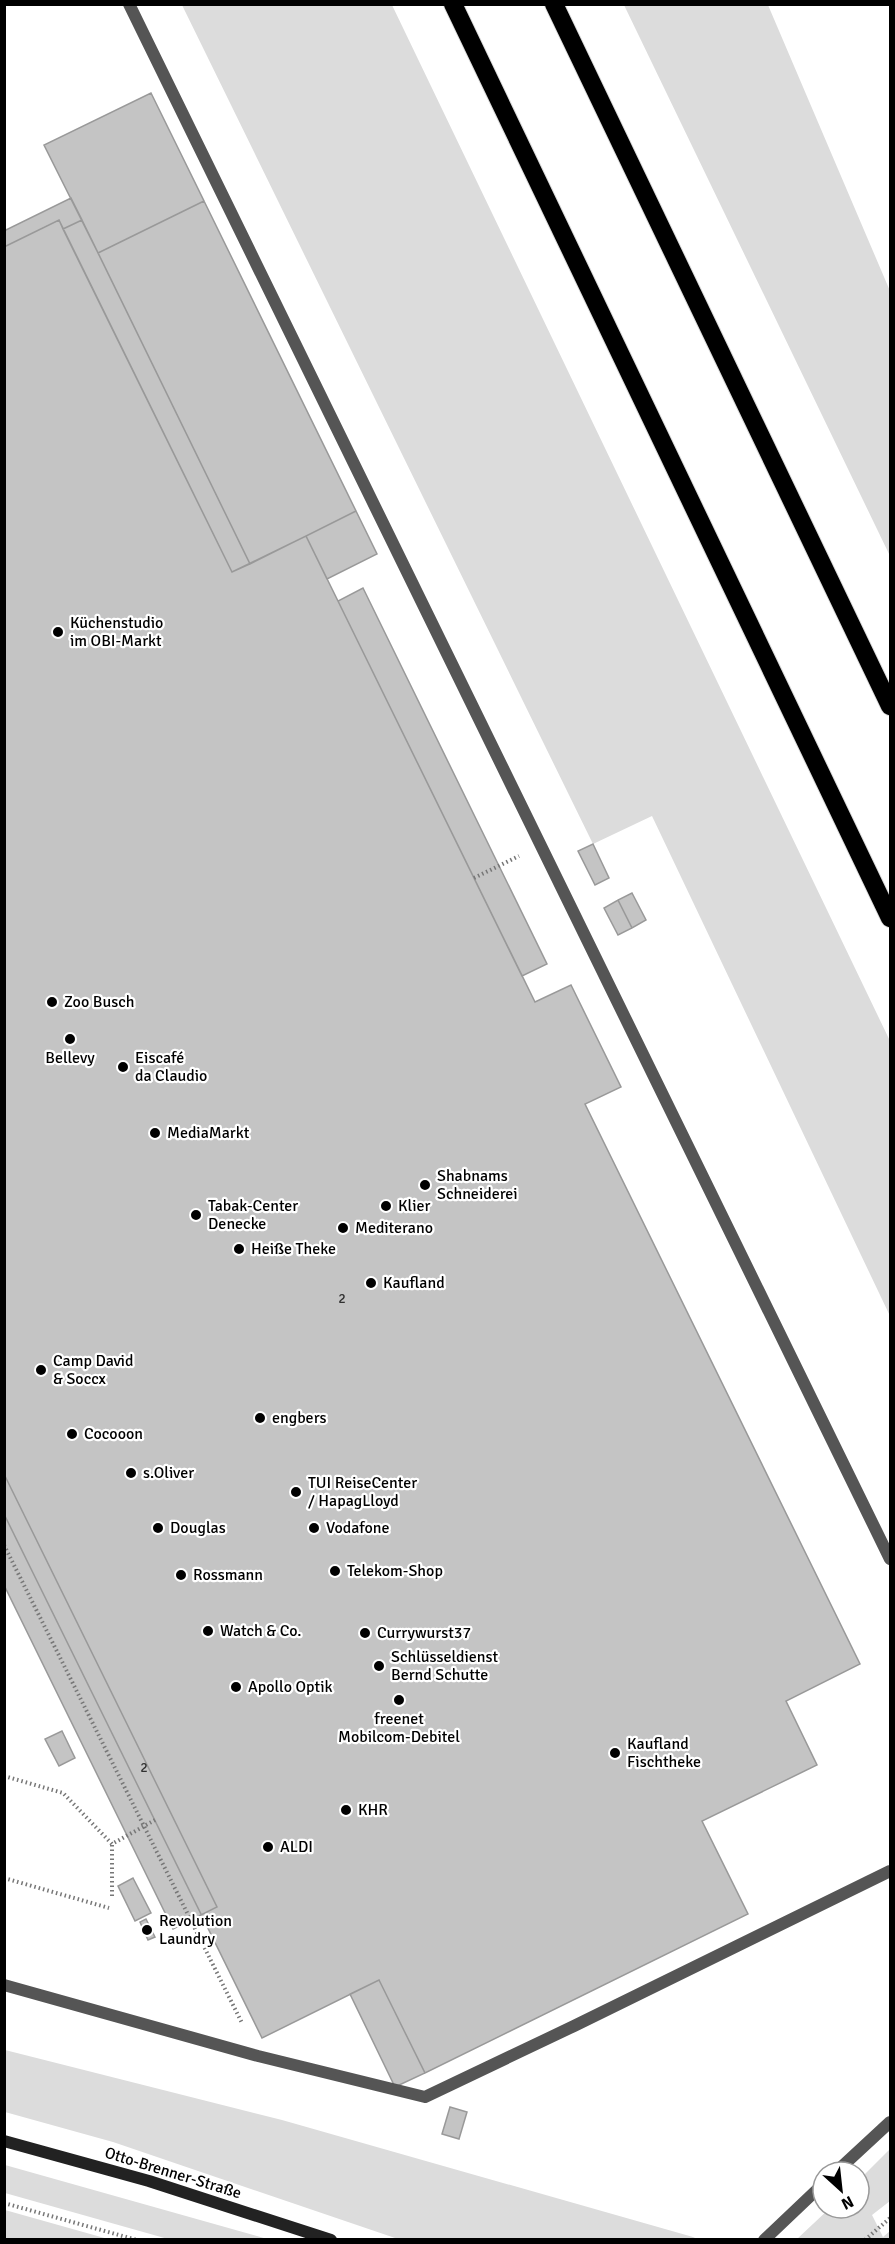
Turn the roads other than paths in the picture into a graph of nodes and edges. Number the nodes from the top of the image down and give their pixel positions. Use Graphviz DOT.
graph roads {
  1 [pos="129,4"];
  2 [pos="453,4"];
  3 [pos="554,4"];
  4 [pos="891,706"];
  5 [pos="891,918"];
  6 [pos="891,1558"];
  7 [pos="891,1871"];
  8 [pos="4,1985"];
  9 [pos="891,2121"];
  10 [pos="4,2141"];
  11 [pos="849,2160"];
  12 [pos="811,2195"];
  13 [pos="331,2240"];
  14 [pos="764,2240"];
  1 -- 6 [label="lane"];
  2 -- 5 [label="highway"];
  3 -- 4 [label="highway"];
  7 -- 8 [label="lane"];
  9 -- 11 [label="lane"];
  10 -- 13 [label="main road, Otto-Brenner-Straße"];
  12 -- 14 [label="lane"];
}
